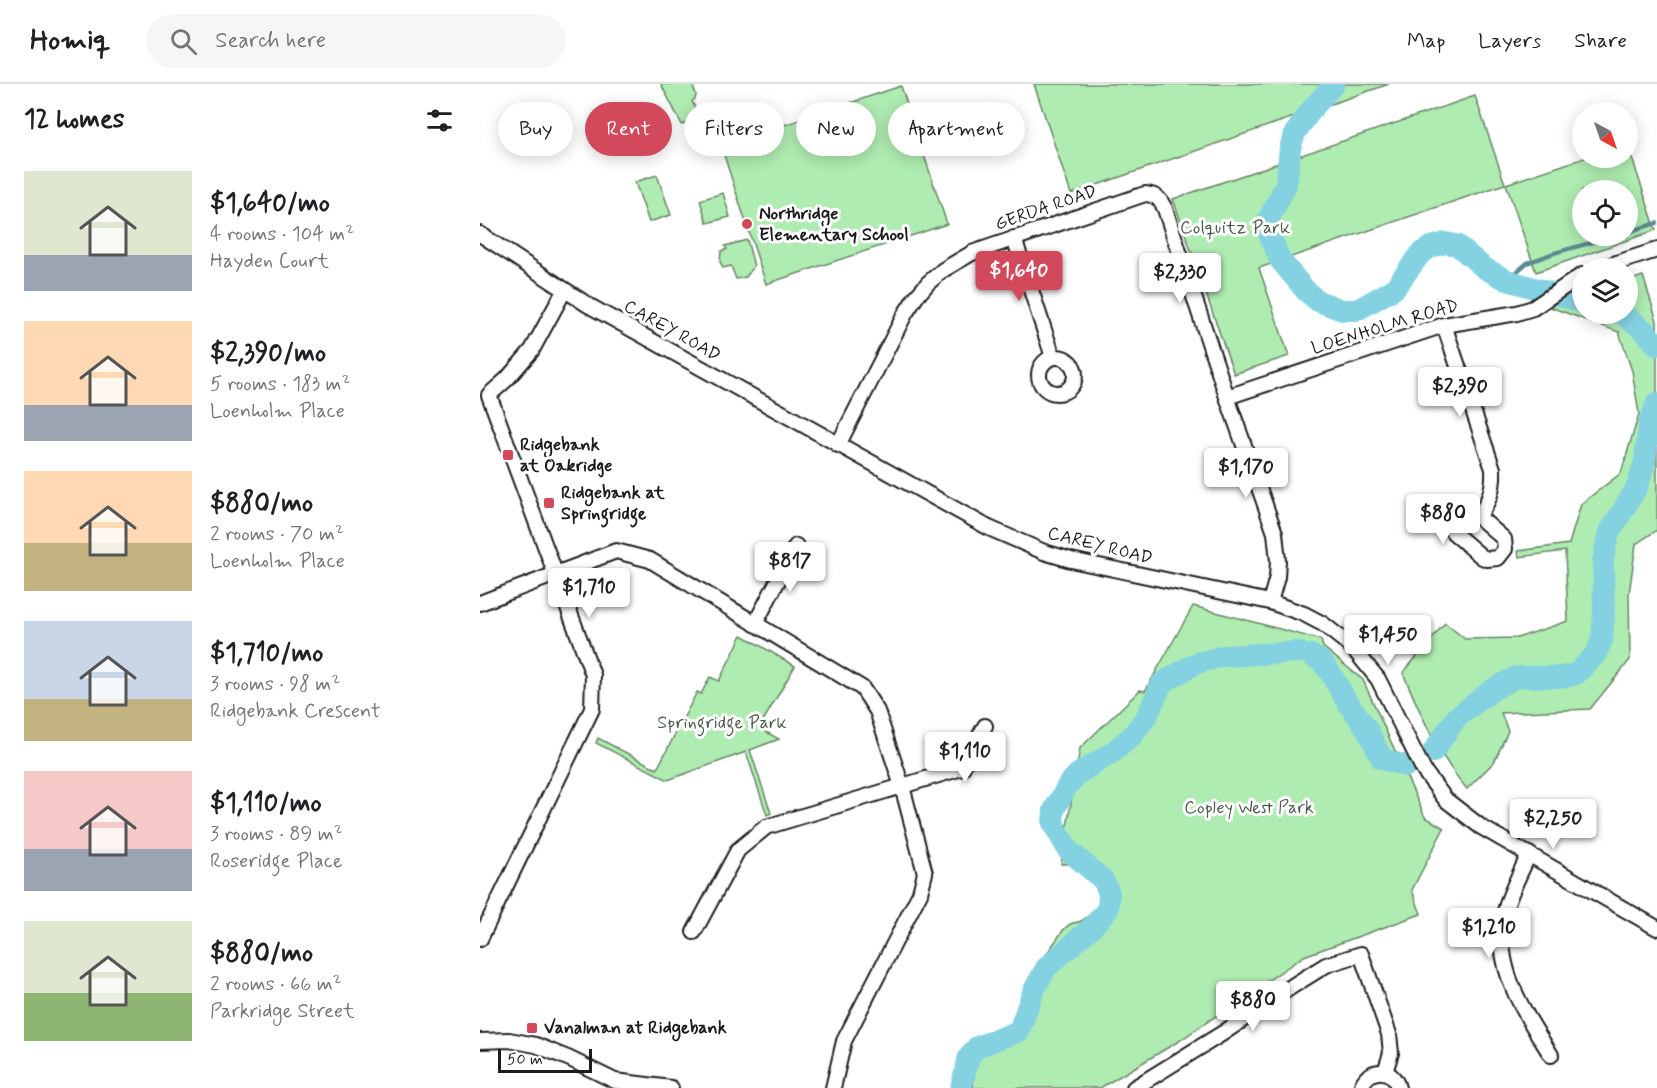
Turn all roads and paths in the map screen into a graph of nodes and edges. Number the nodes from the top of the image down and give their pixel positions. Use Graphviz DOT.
graph roads {
  1 [pos="480,234"];
  2 [pos="1014,238"];
  3 [pos="1657,250"];
  4 [pos="1632,258"];
  5 [pos="1572,282"];
  6 [pos="564,291"];
  7 [pos="1444,325"];
  8 [pos="1053,357"];
  9 [pos="485,397"];
  10 [pos="1227,397"];
  11 [pos="838,445"];
  12 [pos="1478,516"];
  13 [pos="796,546"];
  14 [pos="555,574"];
  15 [pos="1270,602"];
  16 [pos="480,603"];
  17 [pos="755,624"];
  18 [pos="985,726"];
  19 [pos="902,786"];
  20 [pos="1529,854"];
  21 [pos="1657,928"];
  22 [pos="694,933"];
  23 [pos="480,939"];
  24 [pos="480,1041"];
  25 [pos="1551,1055"];
  26 [pos="1385,1072"];
  27 [pos="613,1084"];
  28 [pos="671,1088"];
  29 [pos="833,1088"];
  30 [pos="1134,1088"];
  31 [pos="1361,1088"];
  32 [pos="1398,1088"];
  1 -- 6 [label="street, CAREY ROAD"];
  2 -- 8 [label="street"];
  2 -- 10 [label="street, GERDA ROAD"];
  2 -- 11 [label="street, GERDA ROAD"];
  3 -- 4 [label="street"];
  5 -- 7 [label="street, LOENHOLM ROAD"];
  6 -- 9 [label="street"];
  6 -- 11 [label="street, CAREY ROAD"];
  7 -- 10 [label="street, LOENHOLM ROAD"];
  7 -- 12 [label="street"];
  9 -- 14 [label="street"];
  10 -- 15 [label="street"];
  11 -- 15 [label="street, CAREY ROAD"];
  13 -- 17 [label="street"];
  14 -- 16 [label="street"];
  14 -- 17 [label="street"];
  14 -- 23 [label="street"];
  15 -- 20 [label="street, CAREY ROAD"];
  17 -- 19 [label="street"];
  18 -- 19 [label="street"];
  19 -- 22 [label="street"];
  19 -- 29 [label="street"];
  20 -- 21 [label="street, CAREY ROAD"];
  20 -- 25 [label="street"];
  24 -- 27 [label="street"];
  26 -- 30 [label="street"];
  26 -- 31 [label="street"];
  26 -- 32 [label="street"];
  27 -- 28 [label="street"];
}
